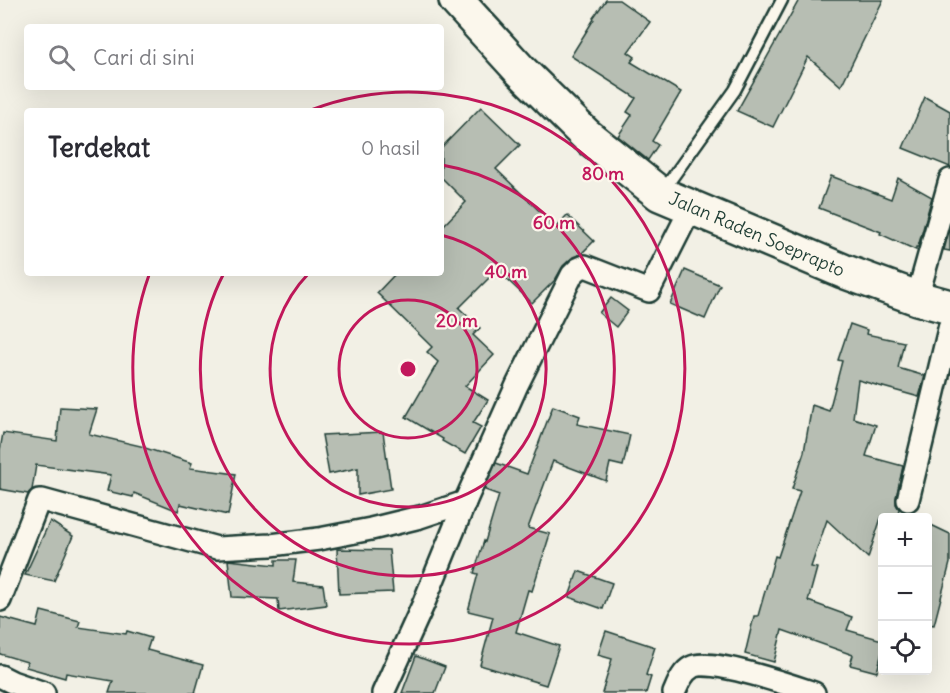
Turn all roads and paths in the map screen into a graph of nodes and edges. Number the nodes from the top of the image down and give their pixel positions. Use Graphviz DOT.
graph roads {
  1 [pos="456,0"];
  2 [pos="782,0"];
  3 [pos="950,180"];
  4 [pos="660,194"];
  5 [pos="691,208"];
  6 [pos="917,298"];
  7 [pos="950,307"];
  8 [pos="950,325"];
  9 [pos="908,500"];
  10 [pos="465,502"];
  11 [pos="0,600"];
  12 [pos="0,676"];
  13 [pos="37,692"];
  14 [pos="383,693"];
  15 [pos="674,693"];
  16 [pos="814,693"];
  1 -- 4 [label="highway, Jalan Raden Soeprapto"];
  2 -- 4 [label="lane"];
  3 -- 6 [label="street"];
  4 -- 5 [label="highway, Jalan Raden Soeprapto"];
  5 -- 6 [label="highway, Jalan Raden Soeprapto"];
  5 -- 10 [label="street"];
  6 -- 7 [label="highway, Jalan Raden Soeprapto"];
  8 -- 9 [label="street"];
  10 -- 11 [label="street"];
  10 -- 14 [label="street"];
  12 -- 13 [label="street"];
  15 -- 16 [label="street"];
}
